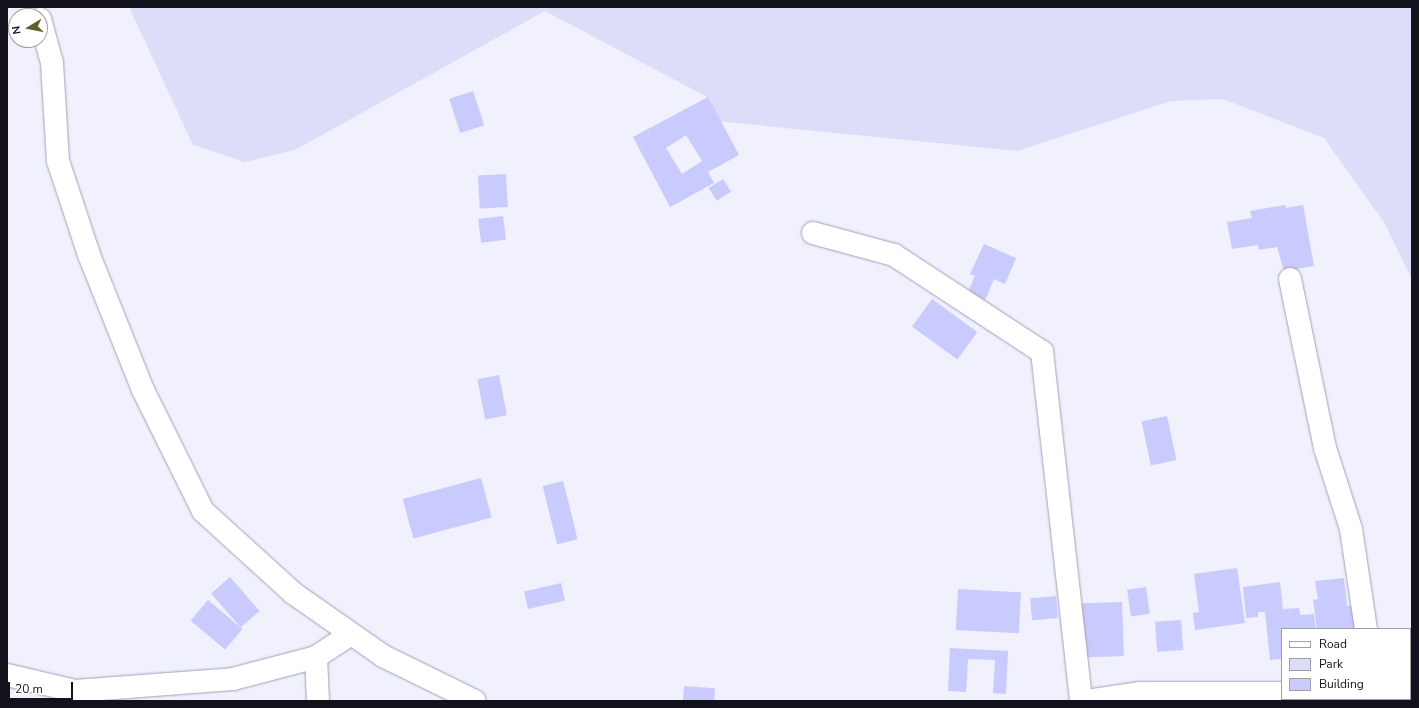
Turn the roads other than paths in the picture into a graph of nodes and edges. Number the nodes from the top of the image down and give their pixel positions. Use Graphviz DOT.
graph roads {
  1 [pos="48,48"];
  2 [pos="813,233"];
  3 [pos="1290,279"];
  4 [pos="1366,628"];
  5 [pos="351,634"];
  6 [pos="316,657"];
  7 [pos="7,675"];
  8 [pos="1281,693"];
  9 [pos="76,696"];
  10 [pos="318,701"];
  11 [pos="475,701"];
  12 [pos="1081,701"];
  13 [pos="1087,701"];
  1 -- 5 [label="street"];
  2 -- 12 [label="street"];
  3 -- 4 [label="street"];
  5 -- 6 [label="street"];
  5 -- 11 [label="street"];
  6 -- 9 [label="street"];
  6 -- 10 [label="street"];
  7 -- 9 [label="street"];
  8 -- 13 [label="street"];
}
